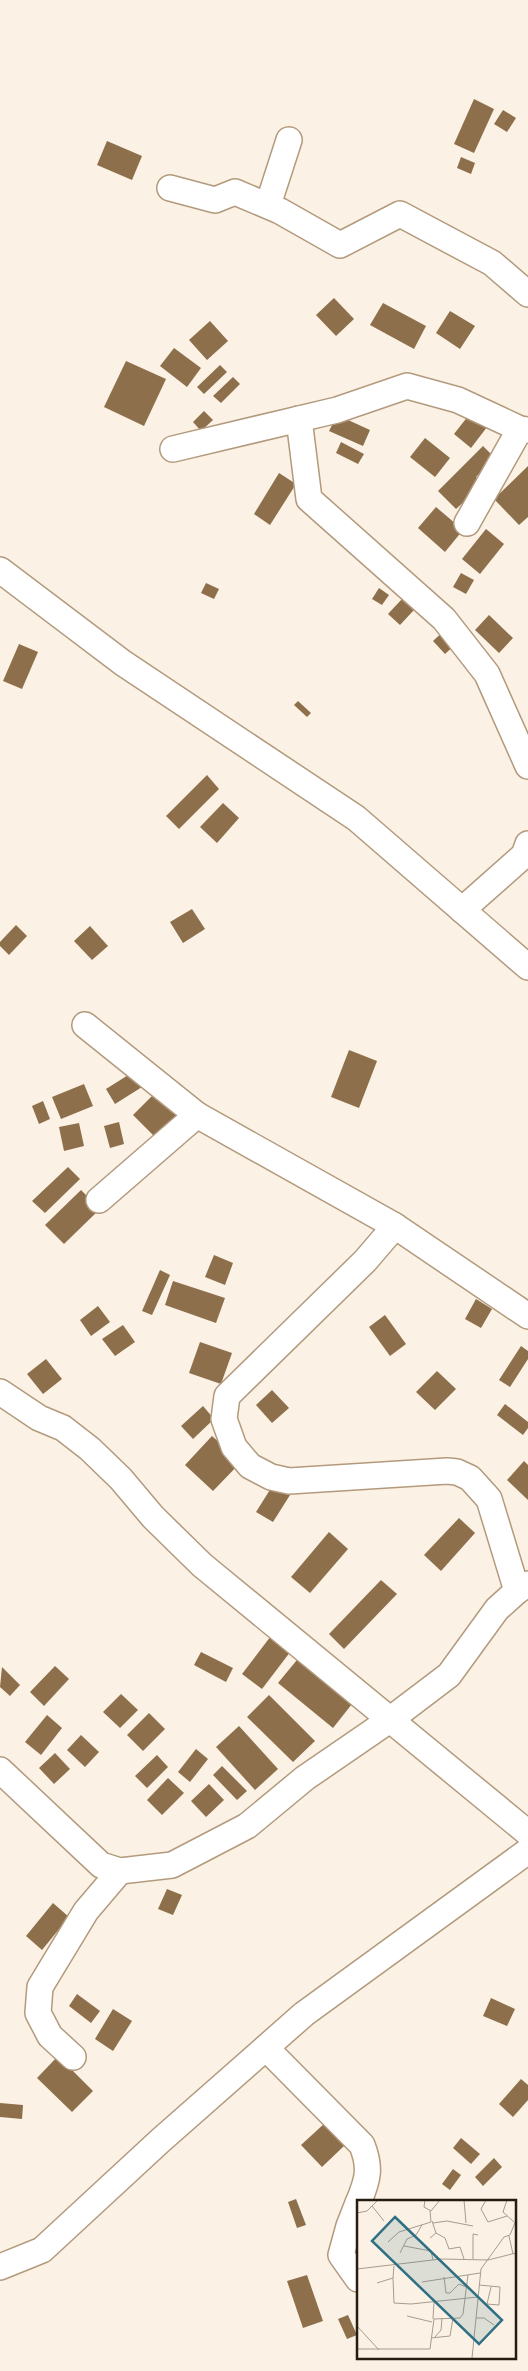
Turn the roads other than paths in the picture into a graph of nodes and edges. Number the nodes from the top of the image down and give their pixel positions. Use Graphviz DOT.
graph roads {
  1 [pos="289,140"];
  2 [pos="170,188"];
  3 [pos="268,206"];
  4 [pos="528,294"];
  5 [pos="299,419"];
  6 [pos="524,430"];
  7 [pos="174,449"];
  8 [pos="467,523"];
  9 [pos="0,570"];
  10 [pos="528,766"];
  11 [pos="528,844"];
  12 [pos="462,910"];
  13 [pos="528,967"];
  14 [pos="85,1024"];
  15 [pos="197,1115"];
  16 [pos="99,1200"];
  17 [pos="395,1226"];
  18 [pos="528,1316"];
  19 [pos="0,1392"];
  20 [pos="522,1588"];
  21 [pos="391,1719"];
  22 [pos="6,1785"];
  23 [pos="528,1833"];
  24 [pos="528,1851"];
  25 [pos="120,1870"];
  26 [pos="266,2048"];
  27 [pos="73,2057"];
  28 [pos="359,2200"];
  29 [pos="357,2205"];
  30 [pos="0,2267"];
  31 [pos="357,2278"];
  1 -- 3 [label="street"];
  2 -- 3 [label="street"];
  3 -- 4 [label="street"];
  5 -- 6 [label="street"];
  5 -- 7 [label="street"];
  5 -- 10 [label="street"];
  6 -- 8 [label="street"];
  9 -- 12 [label="street"];
  11 -- 12 [label="street"];
  12 -- 13 [label="street"];
  14 -- 15 [label="street"];
  15 -- 16 [label="street"];
  15 -- 17 [label="street"];
  17 -- 18 [label="street"];
  17 -- 20 [label="street"];
  19 -- 21 [label="street"];
  20 -- 21 [label="street"];
  21 -- 23 [label="street"];
  21 -- 25 [label="street"];
  22 -- 25 [label="street"];
  24 -- 26 [label="street"];
  25 -- 27 [label="street"];
  26 -- 28 [label="street"];
  26 -- 30 [label="street"];
  29 -- 31 [label="street"];
}
